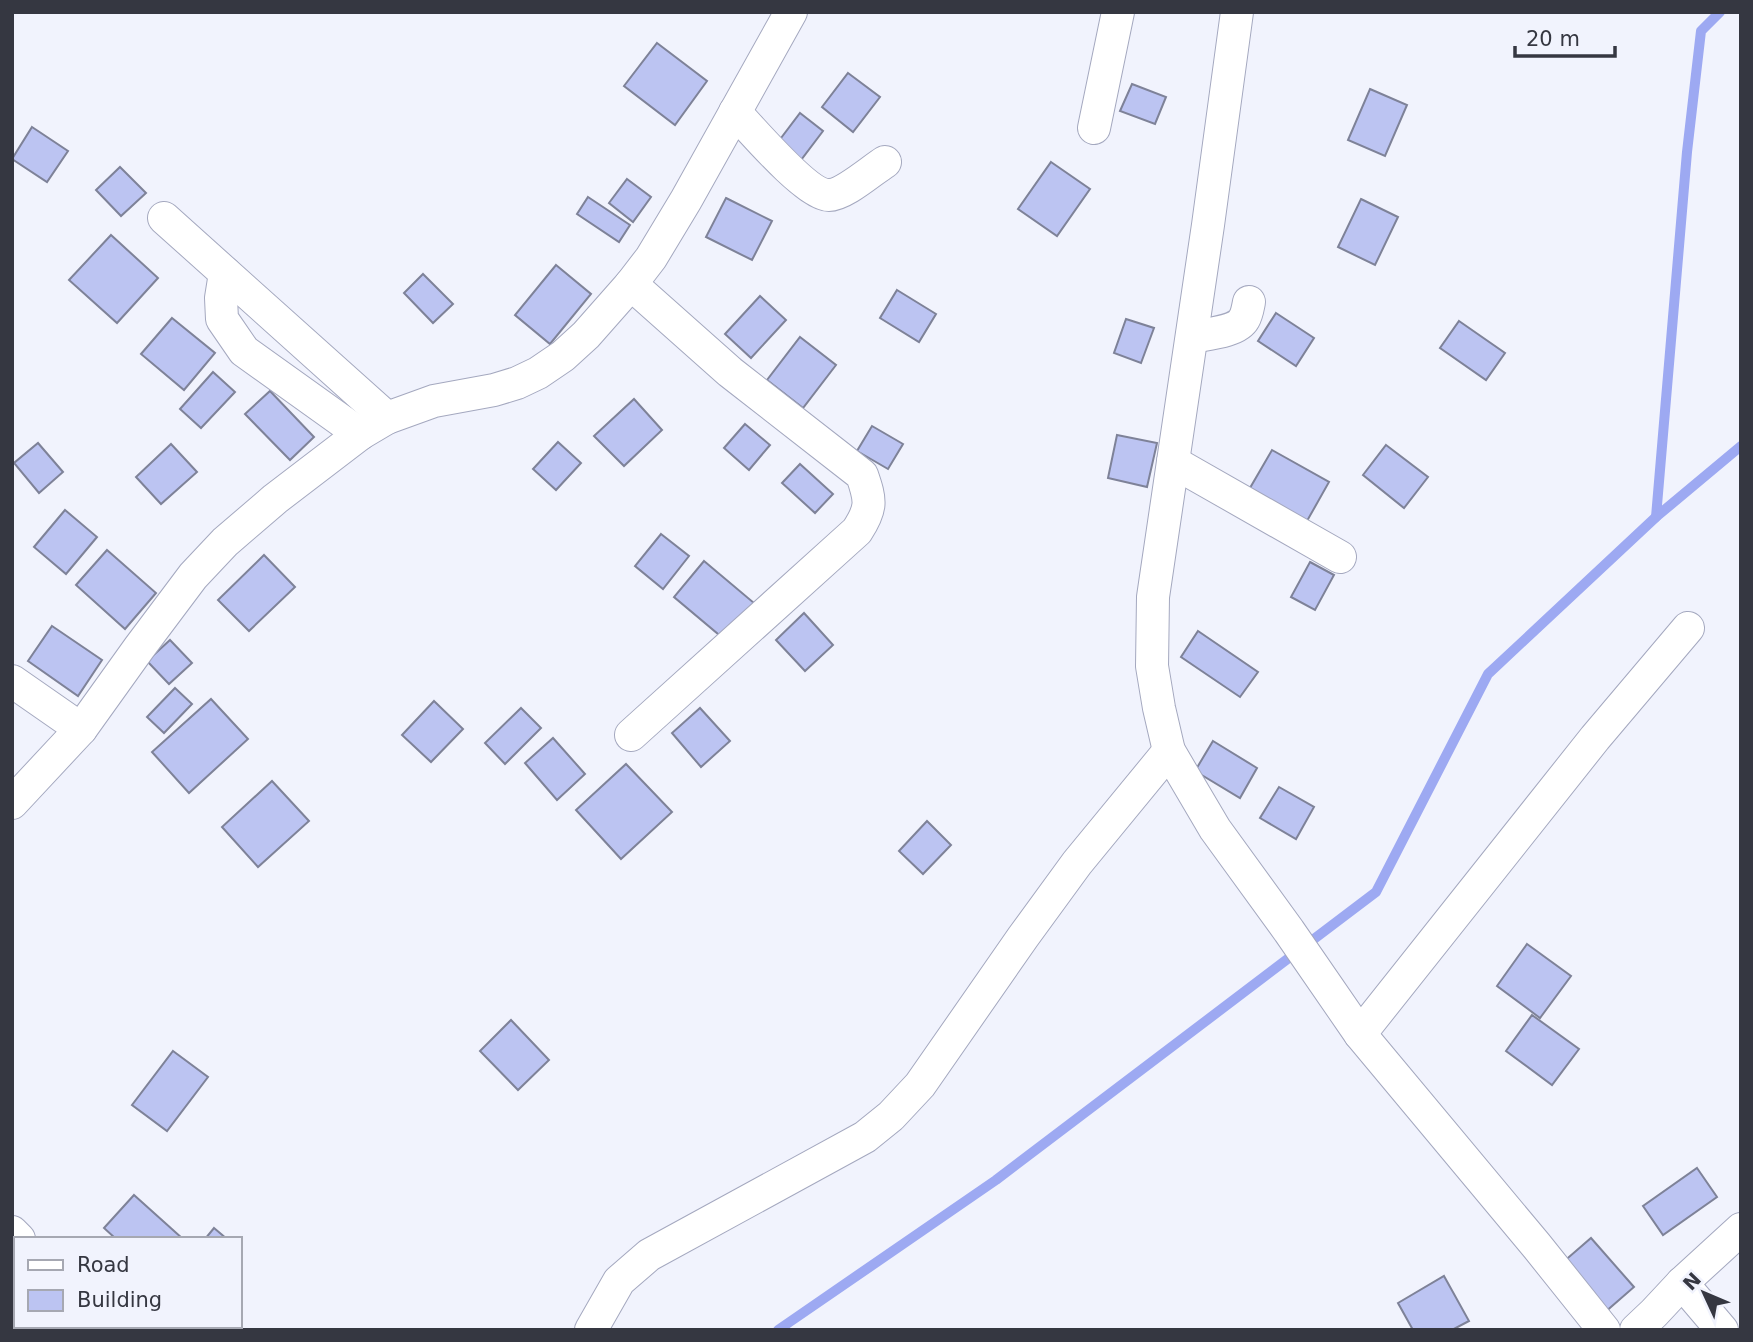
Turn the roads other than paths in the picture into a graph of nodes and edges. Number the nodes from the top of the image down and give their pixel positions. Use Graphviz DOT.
graph roads {
  1 [pos="791,12"];
  2 [pos="1118,12"];
  3 [pos="1237,12"];
  4 [pos="735,112"];
  5 [pos="1094,128"];
  6 [pos="885,162"];
  7 [pos="164,218"];
  8 [pos="225,274"];
  9 [pos="631,284"];
  10 [pos="1249,302"];
  11 [pos="1192,337"];
  12 [pos="373,426"];
  13 [pos="1173,462"];
  14 [pos="1340,557"];
  15 [pos="1688,628"];
  16 [pos="12,681"];
  17 [pos="81,729"];
  18 [pos="631,735"];
  19 [pos="1169,751"];
  20 [pos="12,803"];
  21 [pos="1360,1034"];
  22 [pos="1741,1229"];
  23 [pos="1682,1283"];
  24 [pos="591,1330"];
  25 [pos="1604,1330"];
  26 [pos="1636,1330"];
  27 [pos="1722,1330"];
  1 -- 4 [label="street"];
  2 -- 5 [label="street"];
  3 -- 11 [label="street"];
  4 -- 6 [label="street"];
  4 -- 9 [label="street"];
  7 -- 8 [label="street"];
  8 -- 12 [label="street"];
  8 -- 12 [label="street"];
  9 -- 12 [label="street"];
  9 -- 18 [label="street"];
  10 -- 11 [label="street"];
  11 -- 13 [label="street"];
  12 -- 17 [label="street"];
  13 -- 14 [label="street"];
  13 -- 19 [label="street"];
  15 -- 21 [label="street"];
  16 -- 17 [label="street"];
  17 -- 20 [label="street"];
  19 -- 21 [label="street"];
  19 -- 24 [label="street"];
  21 -- 25 [label="street"];
  22 -- 23 [label="street"];
  23 -- 26 [label="street"];
  23 -- 27 [label="street"];
}
